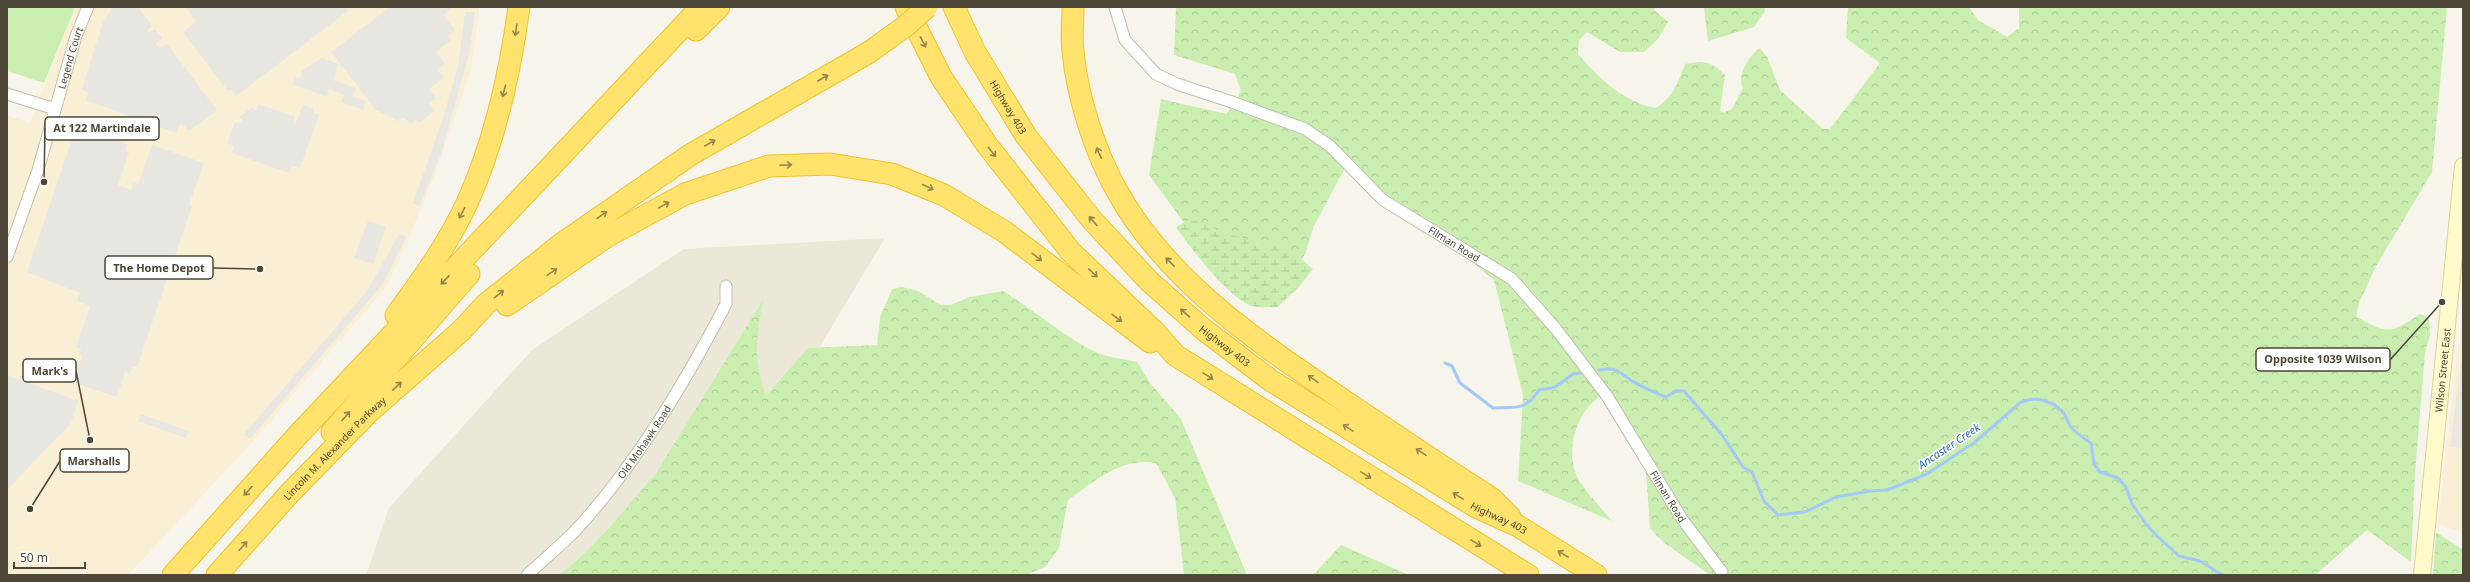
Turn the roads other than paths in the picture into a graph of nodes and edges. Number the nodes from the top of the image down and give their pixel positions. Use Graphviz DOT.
graph roads {
  1 [pos="88,7"];
  2 [pos="519,7"];
  3 [pos="701,7"];
  4 [pos="719,7"];
  5 [pos="906,7"];
  6 [pos="927,7"];
  7 [pos="954,7"];
  8 [pos="1073,7"];
  9 [pos="1115,7"];
  10 [pos="7,94"];
  11 [pos="55,109"];
  12 [pos="2463,166"];
  13 [pos="7,257"];
  14 [pos="726,286"];
  15 [pos="462,331"];
  16 [pos="1175,355"];
  17 [pos="274,462"];
  18 [pos="290,493"];
  19 [pos="1518,526"];
  20 [pos="1722,572"];
  21 [pos="173,575"];
  22 [pos="217,575"];
  23 [pos="527,575"];
  24 [pos="1528,575"];
  25 [pos="1596,575"];
  26 [pos="2422,575"];
  1 -- 11 [label="street, Legend Court"];
  2 -- 17 [label="highway, one-way"];
  3 -- 17 [label="highway, one-way"];
  18 -- 4 [label="highway, one-way"];
  5 -- 16 [label="highway, one-way"];
  15 -- 6 [label="highway, one-way, bridge"];
  19 -- 7 [label="highway, Highway 403, one-way"];
  19 -- 8 [label="highway, one-way"];
  9 -- 20 [label="street, Filman Road"];
  10 -- 11 [label="street"];
  11 -- 13 [label="street, Legend Court"];
  12 -- 26 [label="main road, Wilson Street East"];
  14 -- 23 [label="street, Old Mohawk Road"];
  15 -- 16 [label="highway, one-way"];
  18 -- 15 [label="highway, Lincoln M. Alexander Parkway, one-way"];
  16 -- 24 [label="highway, one-way"];
  17 -- 21 [label="highway, one-way"];
  22 -- 18 [label="highway, Lincoln M. Alexander Parkway, one-way"];
  25 -- 19 [label="highway, Highway 403, one-way"];
}
